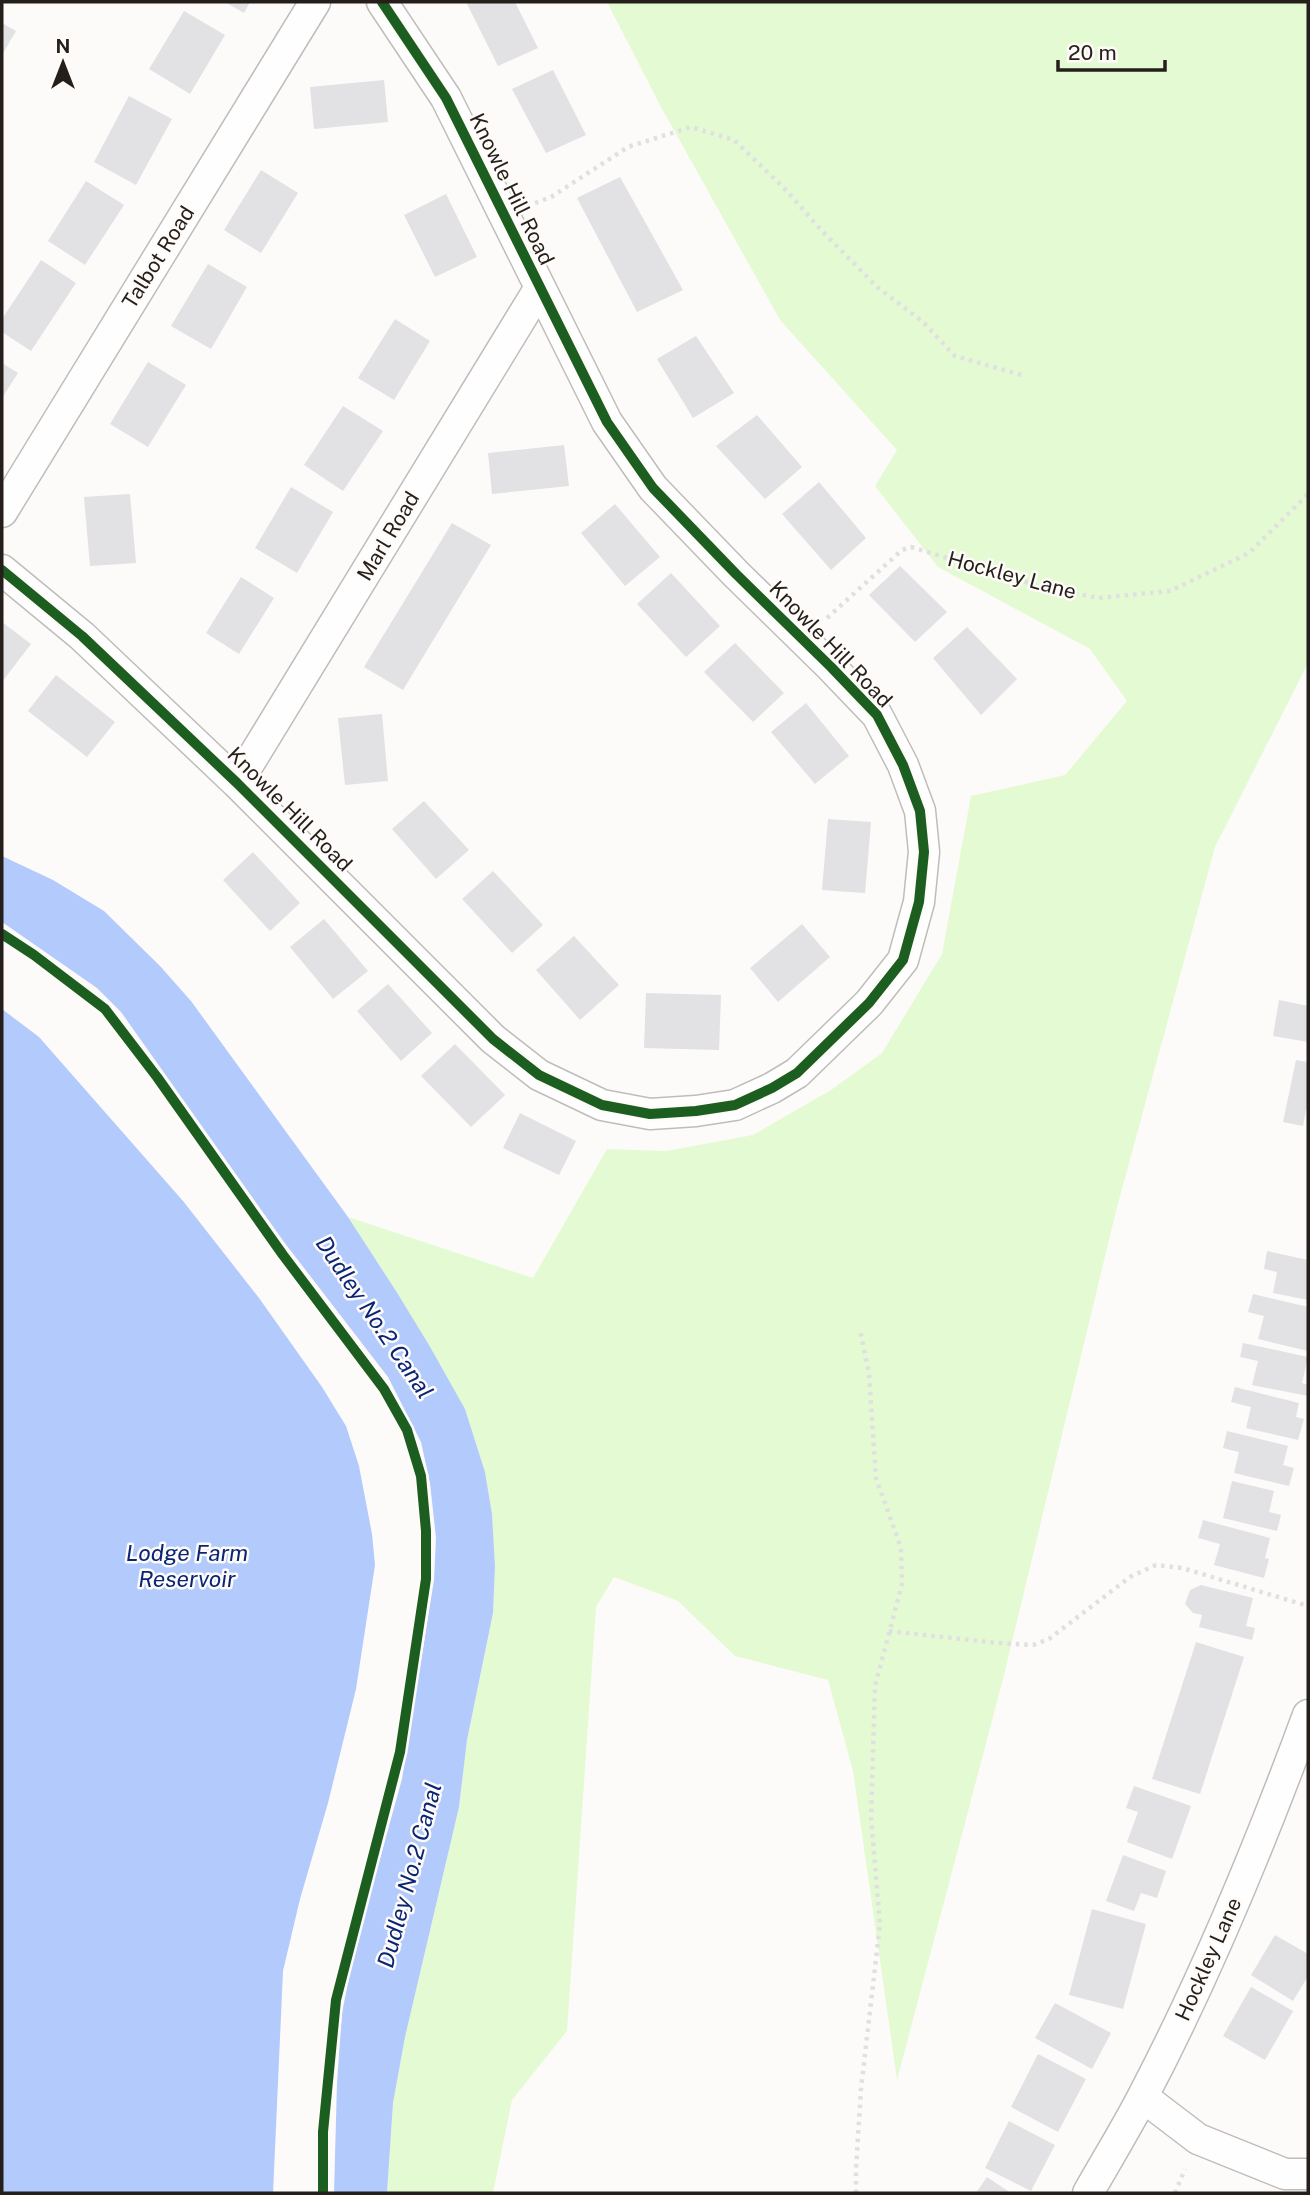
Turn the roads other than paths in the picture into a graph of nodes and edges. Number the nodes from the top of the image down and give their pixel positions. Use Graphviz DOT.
graph roads {
  1 [pos="315,2"];
  2 [pos="382,2"];
  3 [pos="540,289"];
  4 [pos="2,512"];
  5 [pos="2,570"];
  6 [pos="237,783"];
  7 [pos="1308,1715"];
  8 [pos="1143,2097"];
  9 [pos="1308,2174"];
  10 [pos="1088,2193"];
  1 -- 4 [label="street, Talbot Road"];
  2 -- 3 [label="street, Knowle Hill Road"];
  3 -- 6 [label="street, Marl Road"];
  3 -- 6 [label="street, Knowle Hill Road"];
  5 -- 6 [label="street, Knowle Hill Road"];
  7 -- 8 [label="street, Hockley Lane"];
  8 -- 9 [label="street"];
  8 -- 10 [label="street, Hockley Lane"];
}
